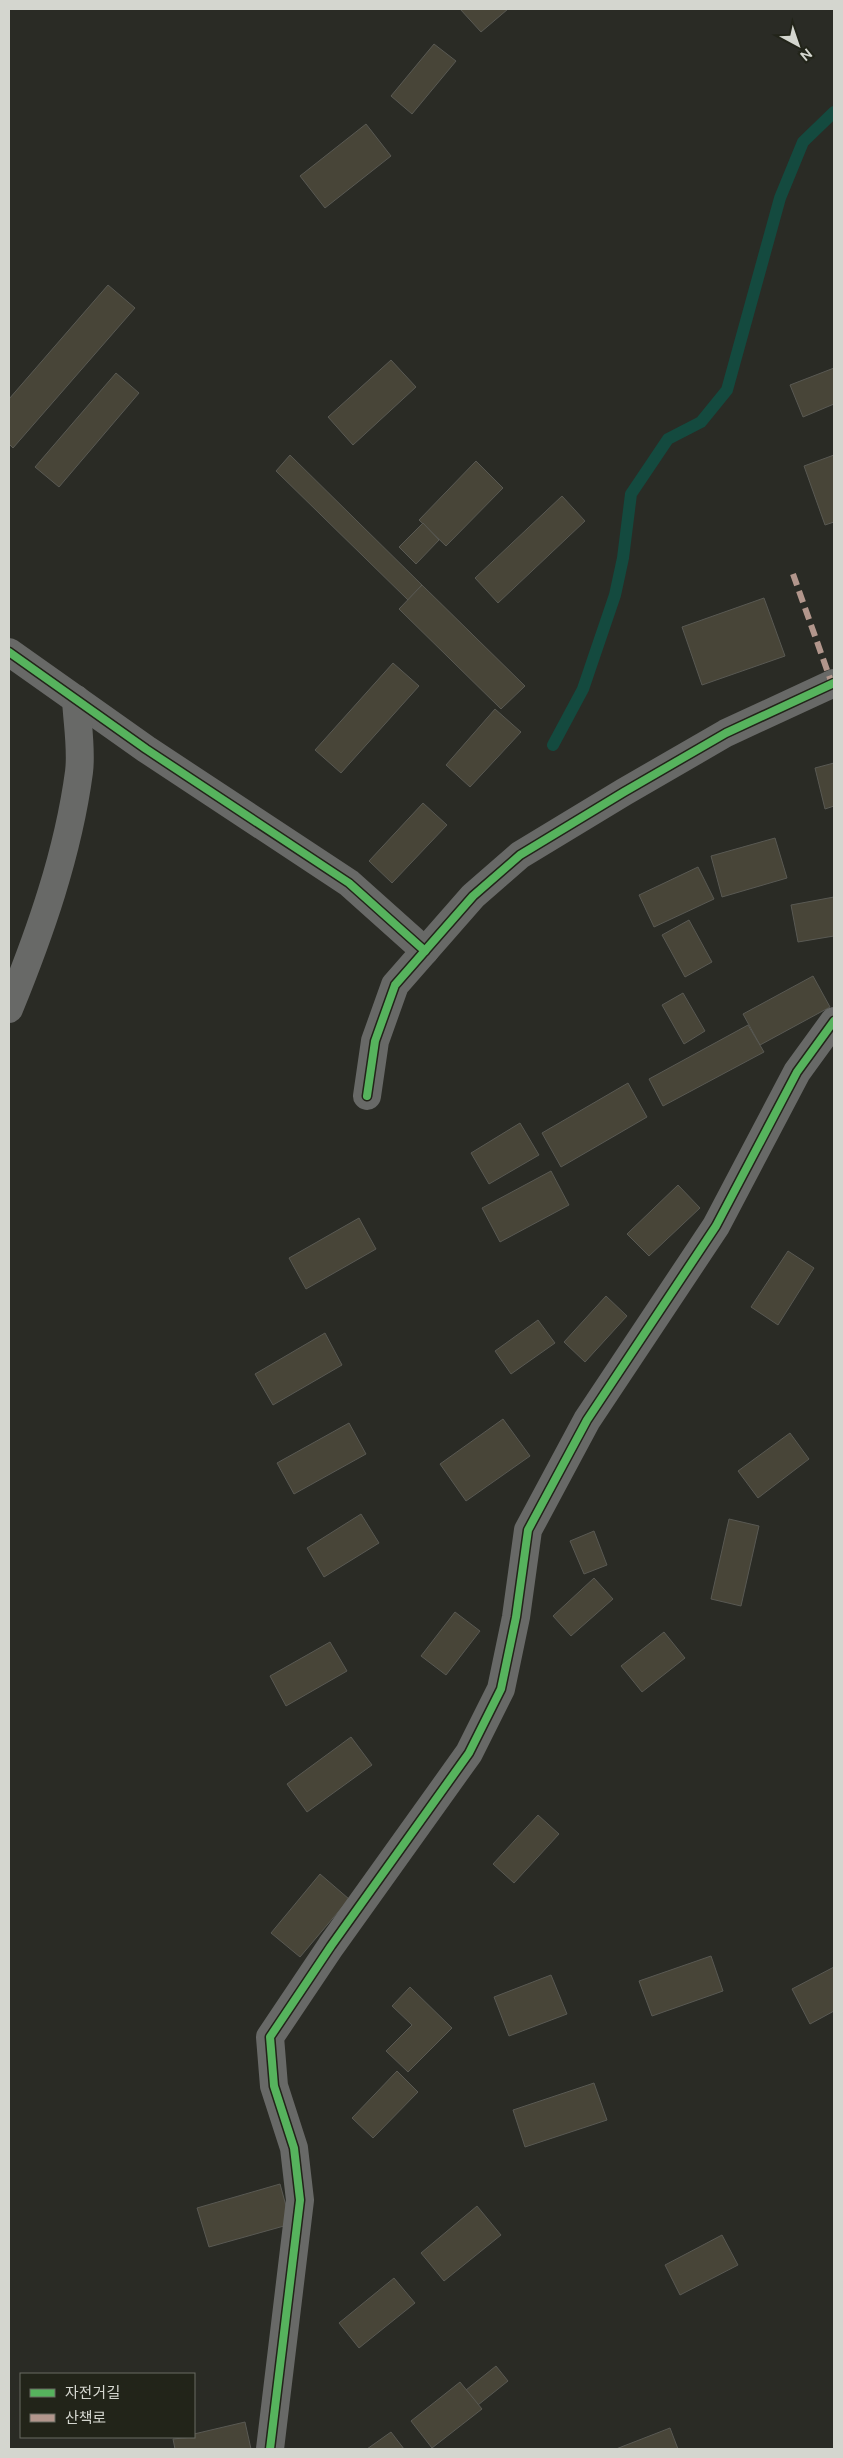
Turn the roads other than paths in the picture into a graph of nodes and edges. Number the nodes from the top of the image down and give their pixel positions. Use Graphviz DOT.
graph roads {
  1 [pos="9,652"];
  2 [pos="834,683"];
  3 [pos="76,699"];
  4 [pos="425,951"];
  5 [pos="9,1009"];
  6 [pos="834,1021"];
  7 [pos="367,1096"];
  8 [pos="270,2449"];
  1 -- 3 [label="street"];
  2 -- 4 [label="street"];
  3 -- 4 [label="street"];
  3 -- 5 [label="street"];
  4 -- 7 [label="street"];
  6 -- 8 [label="street"];
}
